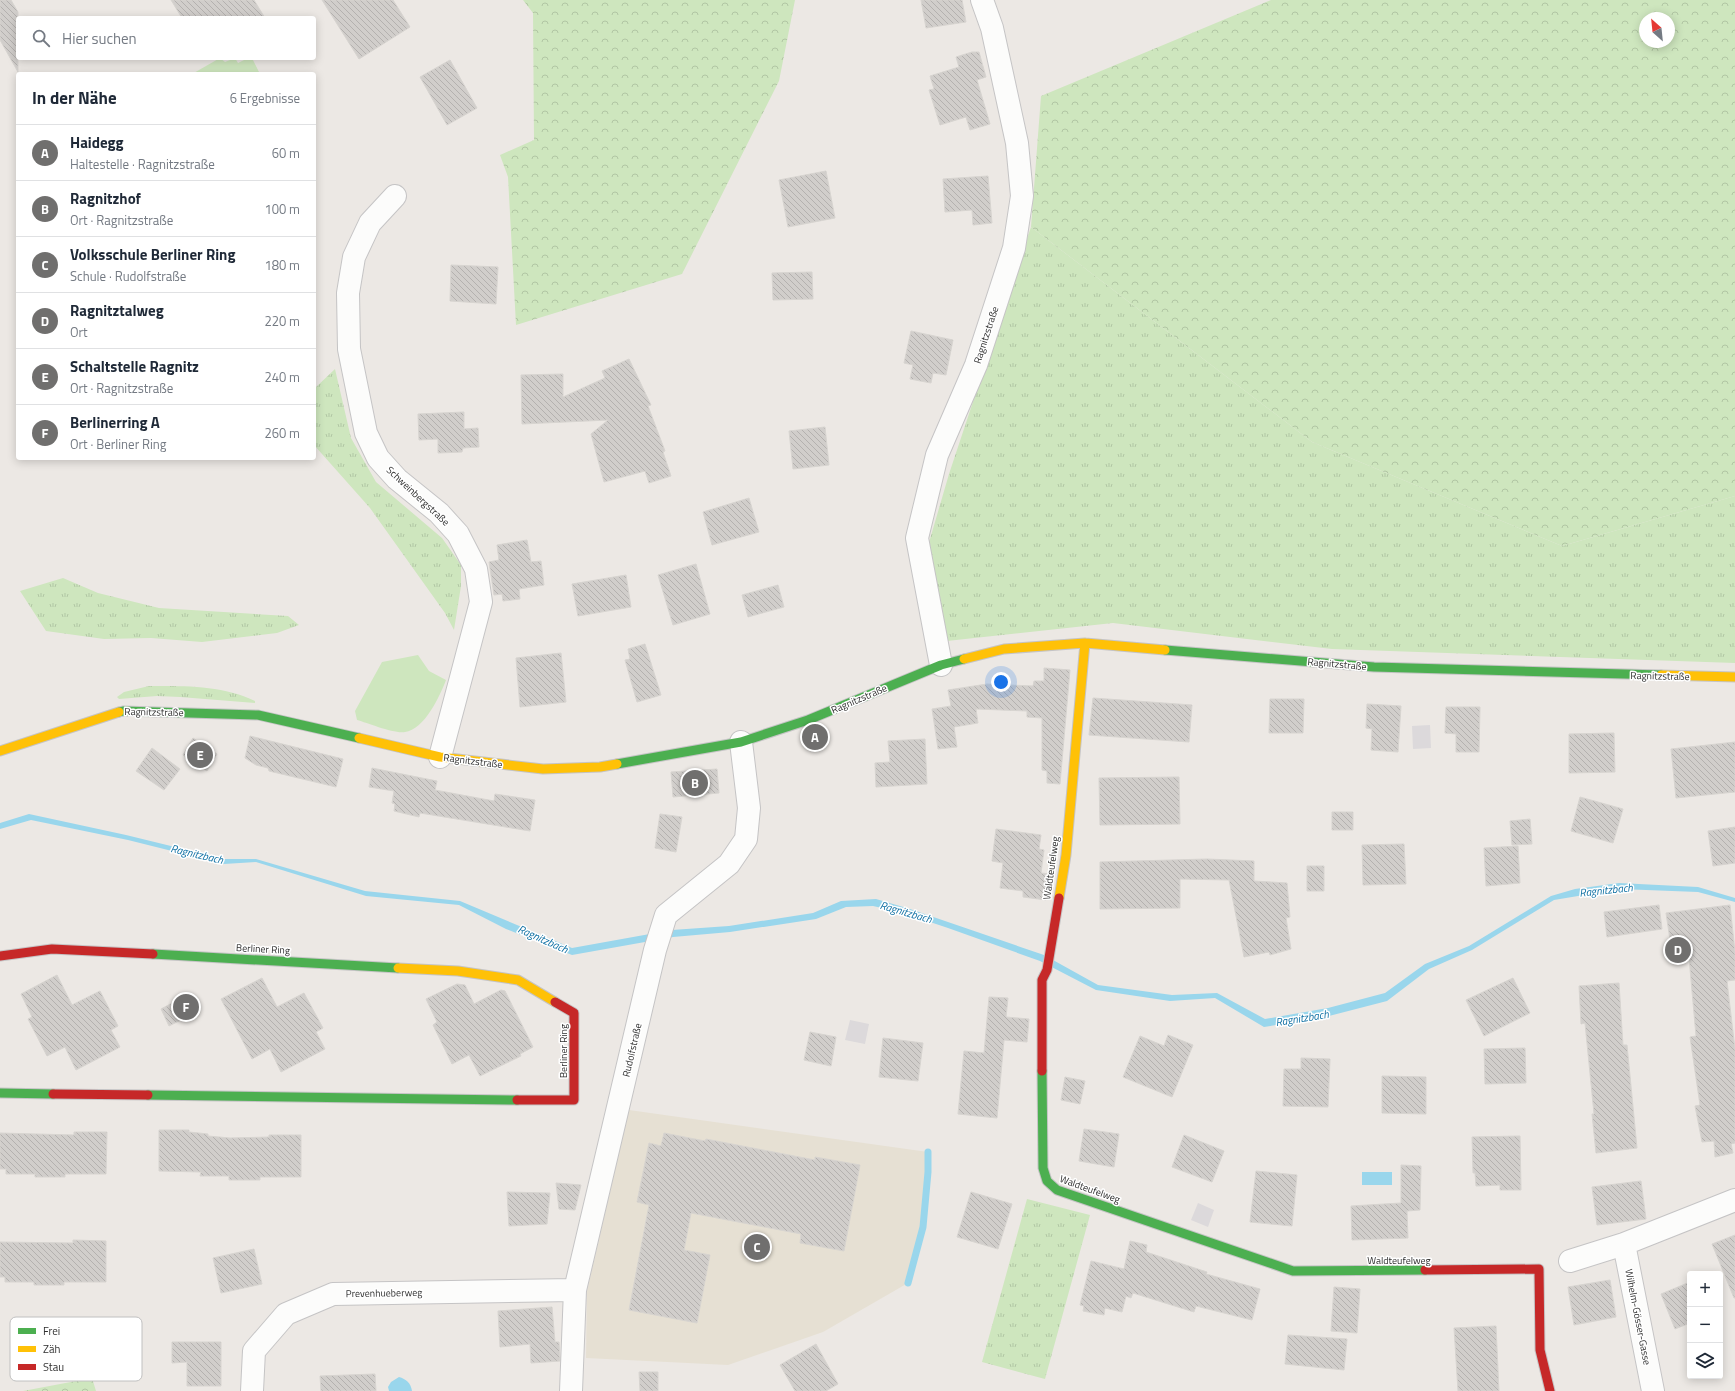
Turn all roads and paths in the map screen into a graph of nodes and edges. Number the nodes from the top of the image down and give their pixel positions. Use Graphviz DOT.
graph roads {
  1 [pos="982,0"];
  2 [pos="395,196"];
  3 [pos="1085,643"];
  4 [pos="941,665"];
  5 [pos="1735,677"];
  6 [pos="741,742"];
  7 [pos="0,751"];
  8 [pos="440,757"];
  9 [pos="0,956"];
  10 [pos="0,1093"];
  11 [pos="1735,1200"];
  12 [pos="1624,1244"];
  13 [pos="1570,1261"];
  14 [pos="575,1290"];
  15 [pos="252,1391"];
  16 [pos="571,1391"];
  17 [pos="1550,1391"];
  18 [pos="1653,1391"];
  1 -- 4 [label="street, Ragnitzstraße"];
  2 -- 8 [label="street, Schweinbergstraße"];
  3 -- 4 [label="street, Ragnitzstraße"];
  3 -- 5 [label="street, Ragnitzstraße"];
  3 -- 17 [label="street, Waldteufelweg"];
  4 -- 6 [label="street, Ragnitzstraße"];
  6 -- 8 [label="street, Ragnitzstraße"];
  6 -- 14 [label="street, Rudolfstraße"];
  7 -- 8 [label="street, Ragnitzstraße"];
  9 -- 10 [label="street, Berliner Ring"];
  11 -- 12 [label="street"];
  12 -- 13 [label="street"];
  12 -- 18 [label="street, Wilhelm-Gösser-Gasse"];
  14 -- 15 [label="street, Prevenhueberweg"];
  14 -- 16 [label="street, Rudolfstraße"];
}
